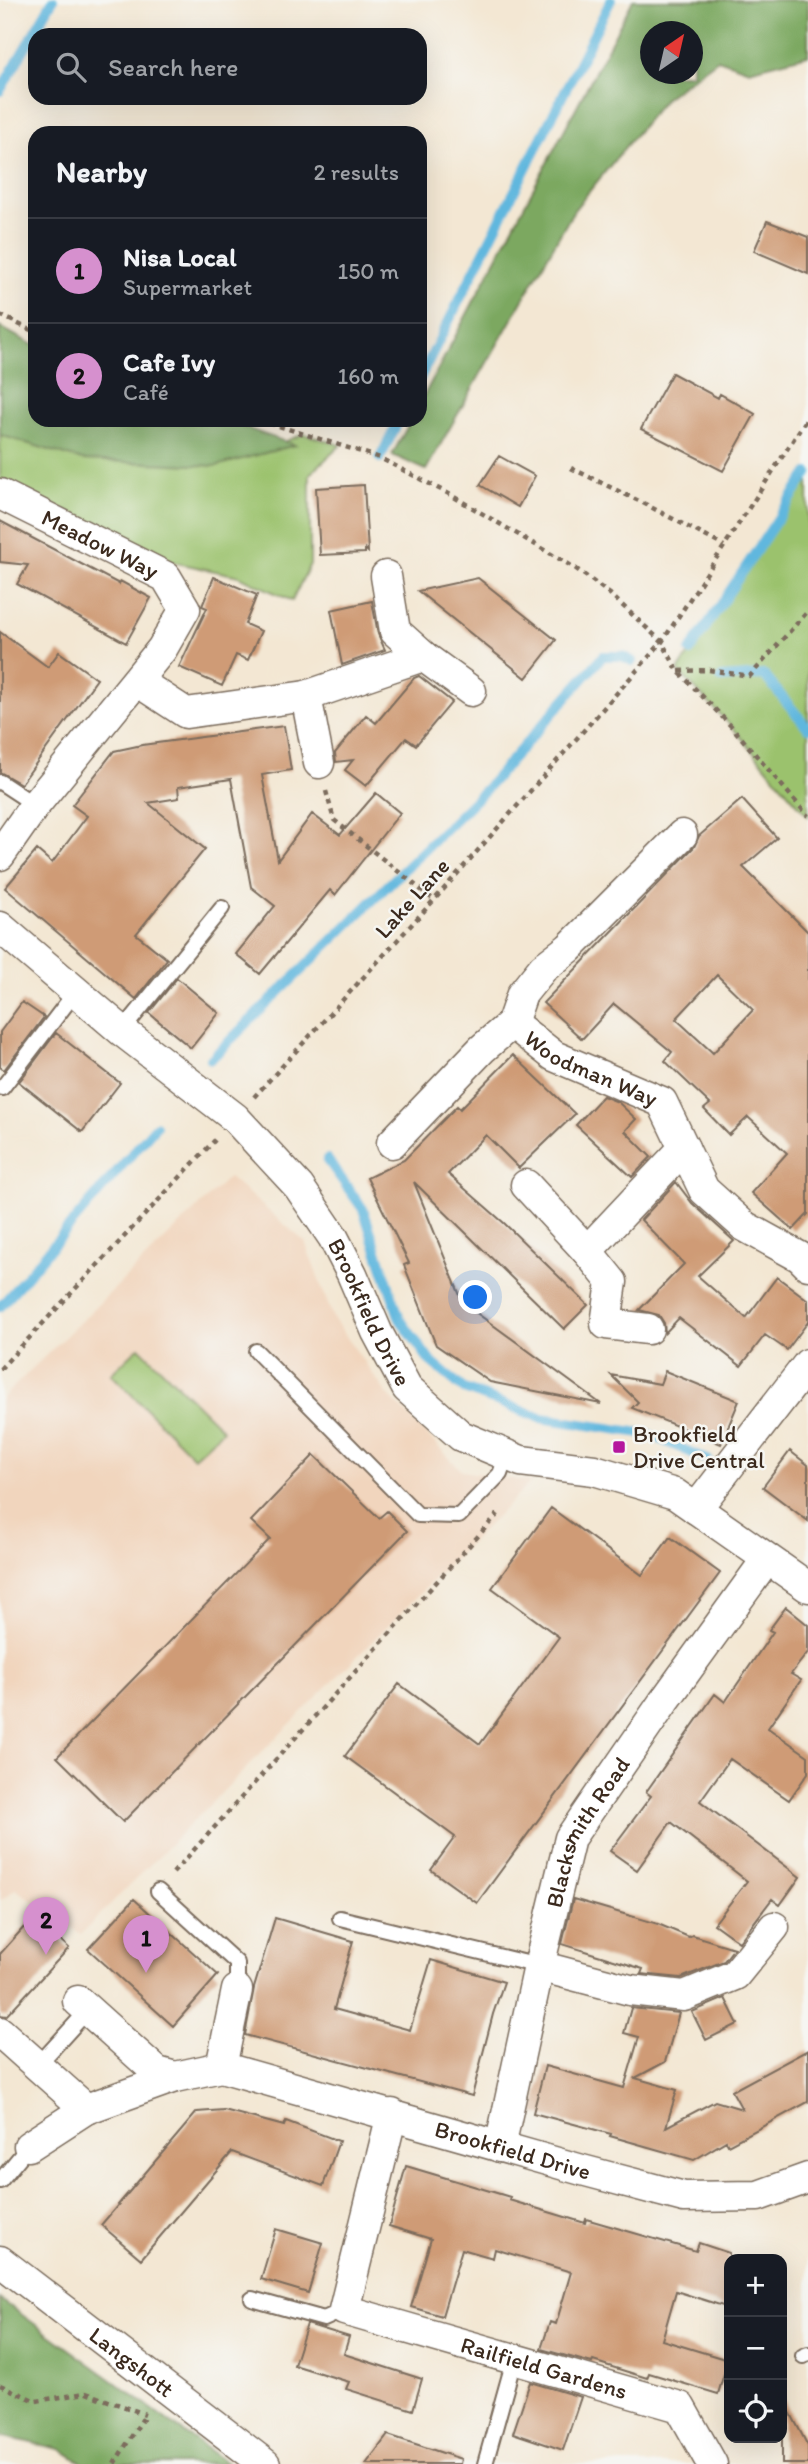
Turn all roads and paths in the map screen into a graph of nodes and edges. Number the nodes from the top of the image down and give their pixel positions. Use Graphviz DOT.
graph roads {
  1 [pos="0,315"];
  2 [pos="28,329"];
  3 [pos="808,417"];
  4 [pos="282,427"];
  5 [pos="571,468"];
  6 [pos="0,494"];
  7 [pos="724,546"];
  8 [pos="386,576"];
  9 [pos="808,611"];
  10 [pos="662,642"];
  11 [pos="422,656"];
  12 [pos="678,671"];
  13 [pos="137,681"];
  14 [pos="471,691"];
  15 [pos="306,696"];
  16 [pos="319,763"];
  17 [pos="0,782"];
  18 [pos="35,806"];
  19 [pos="808,816"];
  20 [pos="682,835"];
  21 [pos="0,855"];
  22 [pos="434,900"];
  23 [pos="222,908"];
  24 [pos="0,927"];
  25 [pos="77,990"];
  26 [pos="512,1023"];
  27 [pos="122,1031"];
  28 [pos="2,1088"];
  29 [pos="235,1118"];
  30 [pos="392,1143"];
  31 [pos="684,1148"];
  32 [pos="526,1185"];
  33 [pos="587,1251"];
  34 [pos="805,1257"];
  35 [pos="648,1329"];
  36 [pos="256,1351"];
  37 [pos="808,1364"];
  38 [pos="0,1369"];
  39 [pos="507,1455"];
  40 [pos="507,1504"];
  41 [pos="696,1509"];
  42 [pos="767,1559"];
  43 [pos="808,1587"];
  44 [pos="158,1891"];
  45 [pos="340,1918"];
  46 [pos="774,1927"];
  47 [pos="539,1966"];
  48 [pos="237,1990"];
  49 [pos="83,2005"];
  50 [pos="0,2032"];
  51 [pos="38,2065"];
  52 [pos="221,2067"];
  53 [pos="175,2077"];
  54 [pos="86,2109"];
  55 [pos="392,2114"];
  56 [pos="29,2146"];
  57 [pos="500,2147"];
  58 [pos="808,2178"];
  59 [pos="0,2181"];
  60 [pos="0,2261"];
  61 [pos="252,2299"];
  62 [pos="344,2310"];
  63 [pos="514,2360"];
  64 [pos="0,2385"];
  65 [pos="163,2386"];
  66 [pos="145,2414"];
  67 [pos="114,2464"];
  68 [pos="265,2464"];
  69 [pos="485,2464"];
  70 [pos="712,2464"];
  1 -- 2 [label="path"];
  3 -- 7 [label="path, Lake Lane"];
  4 -- 10 [label="path"];
  5 -- 7 [label="path"];
  6 -- 13 [label="street, Meadow Way"];
  7 -- 10 [label="path, Lake Lane"];
  8 -- 11 [label="street"];
  9 -- 12 [label="path"];
  10 -- 12 [label="path"];
  10 -- 22 [label="path, Lake Lane"];
  11 -- 14 [label="street"];
  11 -- 15 [label="street"];
  12 -- 19 [label="path"];
  13 -- 15 [label="street"];
  13 -- 18 [label="street, Meadow Way"];
  15 -- 16 [label="street"];
  16 -- 22 [label="path"];
  17 -- 18 [label="lane"];
  18 -- 21 [label="street, Meadow Way"];
  20 -- 26 [label="street"];
  22 -- 29 [label="path, Lake Lane"];
  23 -- 27 [label="lane"];
  24 -- 25 [label="street, Brookfield Drive"];
  25 -- 27 [label="street, Brookfield Drive"];
  25 -- 28 [label="lane"];
  26 -- 30 [label="street, Woodman Way"];
  26 -- 31 [label="street, Woodman Way"];
  27 -- 29 [label="street, Brookfield Drive"];
  29 -- 38 [label="path, Lake Lane"];
  29 -- 39 [label="street, Brookfield Drive"];
  31 -- 33 [label="street"];
  31 -- 34 [label="street, Woodman Way"];
  32 -- 33 [label="street"];
  33 -- 35 [label="street"];
  36 -- 39 [label="lane"];
  37 -- 41 [label="street"];
  39 -- 41 [label="street, Brookfield Drive"];
  40 -- 44 [label="path"];
  41 -- 42 [label="street, Brookfield Drive"];
  42 -- 43 [label="street, Brookfield Drive"];
  42 -- 47 [label="street, Blacksmith Road"];
  44 -- 48 [label="lane"];
  45 -- 47 [label="lane"];
  46 -- 47 [label="street"];
  47 -- 57 [label="street, Blacksmith Road"];
  48 -- 52 [label="street"];
  49 -- 51 [label="lane"];
  49 -- 53 [label="street"];
  50 -- 51 [label="street"];
  51 -- 54 [label="street"];
  52 -- 53 [label="street"];
  52 -- 55 [label="street, Brookfield Drive"];
  53 -- 54 [label="street"];
  54 -- 56 [label="street"];
  55 -- 57 [label="street, Brookfield Drive"];
  55 -- 62 [label="street"];
  56 -- 59 [label="lane"];
  57 -- 58 [label="street, Brookfield Drive"];
  60 -- 65 [label="street, Langshott"];
  61 -- 62 [label="lane"];
  62 -- 63 [label="street, Railfield Gardens"];
  63 -- 69 [label="lane"];
  63 -- 70 [label="street, Railfield Gardens"];
  64 -- 66 [label="path"];
  65 -- 66 [label="path"];
  65 -- 68 [label="street, Langshott"];
  66 -- 67 [label="path"];
}
